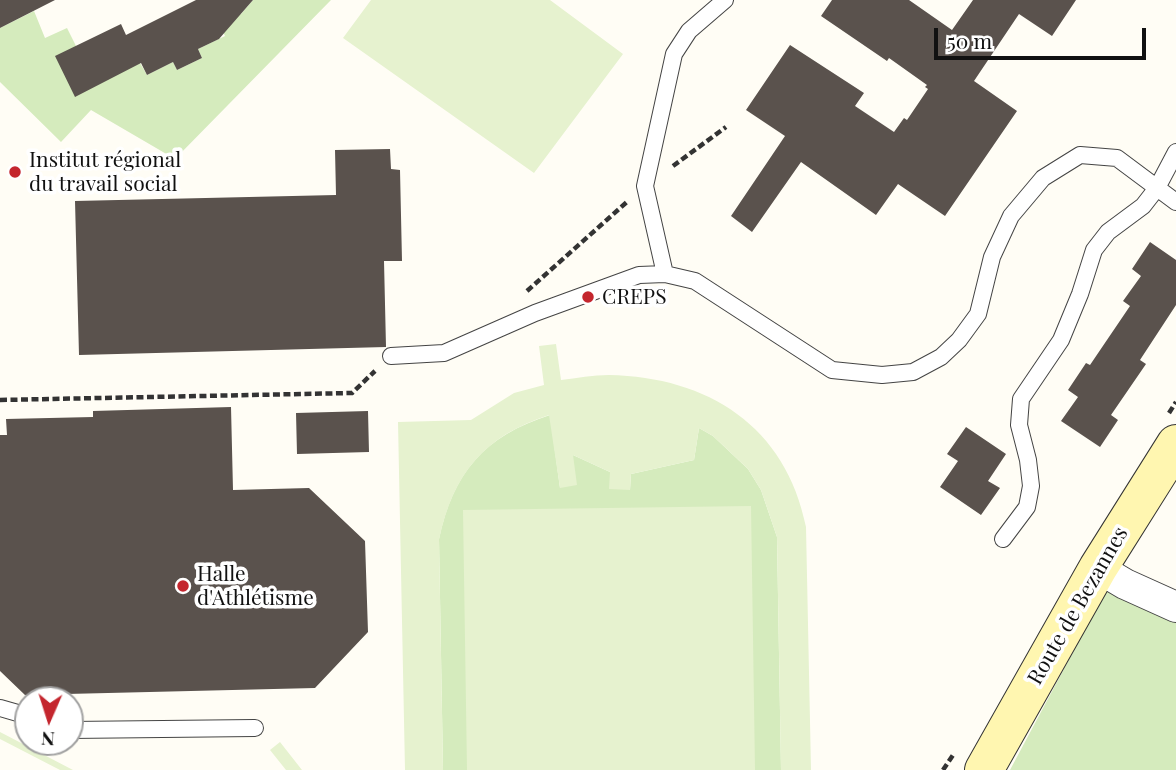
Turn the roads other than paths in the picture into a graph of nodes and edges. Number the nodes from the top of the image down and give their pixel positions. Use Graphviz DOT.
graph roads {
  1 [pos="725,0"];
  2 [pos="1176,152"];
  3 [pos="1157,188"];
  4 [pos="1176,202"];
  5 [pos="665,274"];
  6 [pos="391,356"];
  7 [pos="1176,444"];
  8 [pos="1003,539"];
  9 [pos="1098,568"];
  10 [pos="1176,607"];
  11 [pos="255,728"];
  12 [pos="84,730"];
  13 [pos="984,770"];
  1 -- 5 [label="lane"];
  2 -- 3 [label="lane"];
  3 -- 4 [label="lane"];
  3 -- 5 [label="lane"];
  3 -- 8 [label="lane"];
  5 -- 6 [label="lane"];
  7 -- 9 [label="street, Route de Bezannes"];
  9 -- 10 [label="street"];
  9 -- 13 [label="street, Route de Bezannes"];
  11 -- 12 [label="lane"];
}
